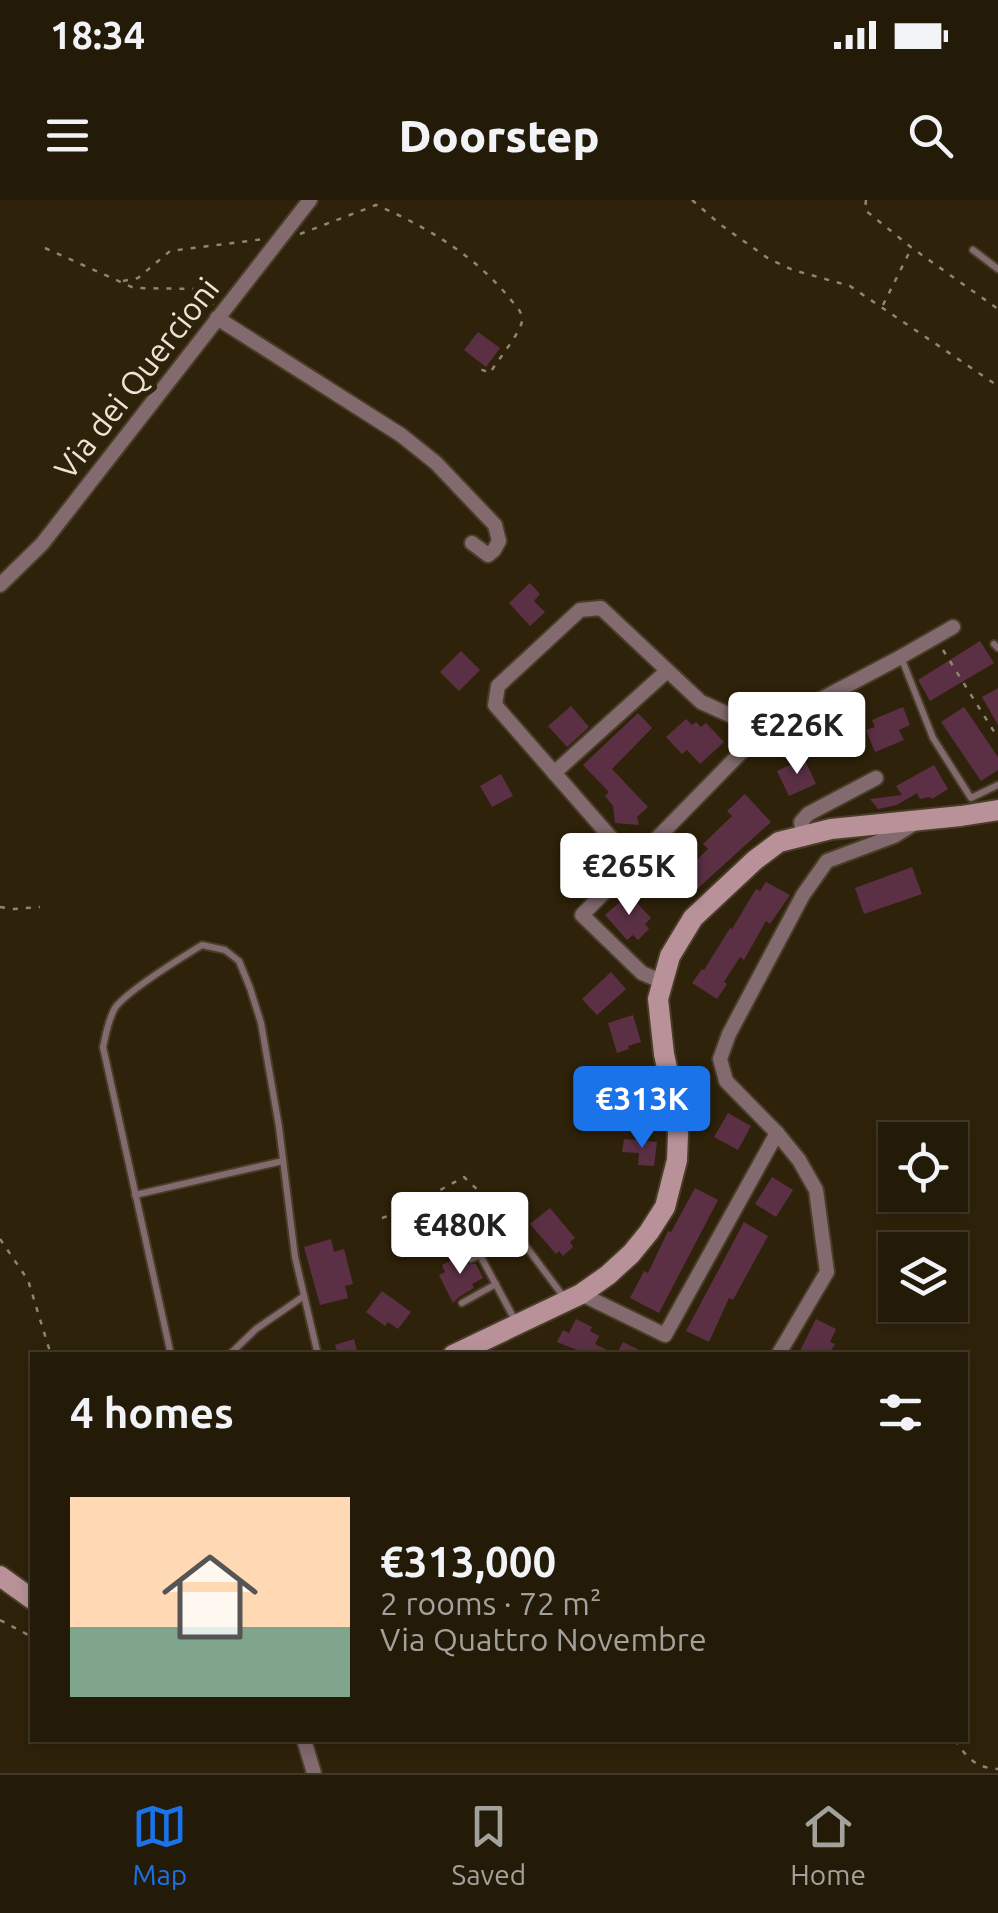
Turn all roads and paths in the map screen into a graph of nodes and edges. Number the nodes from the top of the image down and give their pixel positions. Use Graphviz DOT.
graph roads {
  1 [pos="310,200"];
  2 [pos="692,200"];
  3 [pos="866,200"];
  4 [pos="278,240"];
  5 [pos="44,248"];
  6 [pos="912,248"];
  7 [pos="973,250"];
  8 [pos="998,269"];
  9 [pos="120,281"];
  10 [pos="882,306"];
  11 [pos="998,309"];
  12 [pos="220,314"];
  13 [pos="475,367"];
  14 [pos="998,386"];
  15 [pos="472,543"];
  16 [pos="0,585"];
  17 [pos="952,627"];
  18 [pos="935,637"];
  19 [pos="901,657"];
  20 [pos="668,671"];
  21 [pos="763,730"];
  22 [pos="998,738"];
  23 [pos="554,773"];
  24 [pos="876,778"];
  25 [pos="998,786"];
  26 [pos="998,810"];
  27 [pos="920,819"];
  28 [pos="803,834"];
  29 [pos="633,863"];
  30 [pos="0,906"];
  31 [pos="40,907"];
  32 [pos="663,982"];
  33 [pos="777,1133"];
  34 [pos="283,1162"];
  35 [pos="135,1195"];
  36 [pos="382,1218"];
  37 [pos="507,1220"];
  38 [pos="0,1240"];
  39 [pos="471,1259"];
  40 [pos="496,1284"];
  41 [pos="304,1296"];
  42 [pos="574,1297"];
  43 [pos="462,1303"];
  44 [pos="517,1323"];
  45 [pos="50,1352"];
  46 [pos="170,1352"];
  47 [pos="232,1352"];
  48 [pos="317,1352"];
  49 [pos="459,1352"];
  50 [pos="780,1352"];
  51 [pos="0,1576"];
  52 [pos="30,1598"];
  53 [pos="0,1620"];
  54 [pos="30,1636"];
  55 [pos="305,1742"];
  56 [pos="956,1742"];
  57 [pos="998,1769"];
  58 [pos="314,1773"];
  1 -- 4 [label="street, Via dei Quercioni"];
  2 -- 10 [label="path"];
  3 -- 6 [label="path"];
  4 -- 9 [label="path"];
  4 -- 12 [label="street, Via dei Quercioni"];
  4 -- 13 [label="path"];
  5 -- 9 [label="path"];
  6 -- 10 [label="path"];
  6 -- 11 [label="path"];
  7 -- 8 [label="lane"];
  9 -- 12 [label="path"];
  10 -- 14 [label="path"];
  12 -- 15 [label="street"];
  12 -- 16 [label="street, Via dei Quercioni"];
  17 -- 18 [label="street"];
  18 -- 19 [label="street"];
  18 -- 22 [label="path"];
  19 -- 21 [label="street"];
  19 -- 25 [label="lane"];
  20 -- 21 [label="street"];
  20 -- 23 [label="street"];
  20 -- 23 [label="street"];
  21 -- 29 [label="street"];
  23 -- 29 [label="street"];
  24 -- 28 [label="street"];
  26 -- 27 [label="main road"];
  27 -- 28 [label="main road"];
  27 -- 33 [label="street"];
  28 -- 32 [label="main road"];
  29 -- 32 [label="street"];
  30 -- 31 [label="path"];
  32 -- 42 [label="main road"];
  33 -- 42 [label="street"];
  33 -- 50 [label="street"];
  34 -- 35 [label="lane"];
  34 -- 35 [label="lane"];
  34 -- 41 [label="lane"];
  35 -- 46 [label="lane"];
  36 -- 37 [label="path"];
  37 -- 42 [label="lane"];
  38 -- 45 [label="path"];
  39 -- 40 [label="lane"];
  40 -- 43 [label="lane"];
  40 -- 44 [label="lane"];
  41 -- 47 [label="lane"];
  41 -- 48 [label="lane"];
  42 -- 44 [label="main road"];
  44 -- 49 [label="main road"];
  51 -- 52 [label="main road"];
  53 -- 54 [label="path"];
  55 -- 58 [label="street"];
  56 -- 57 [label="path"];
}
